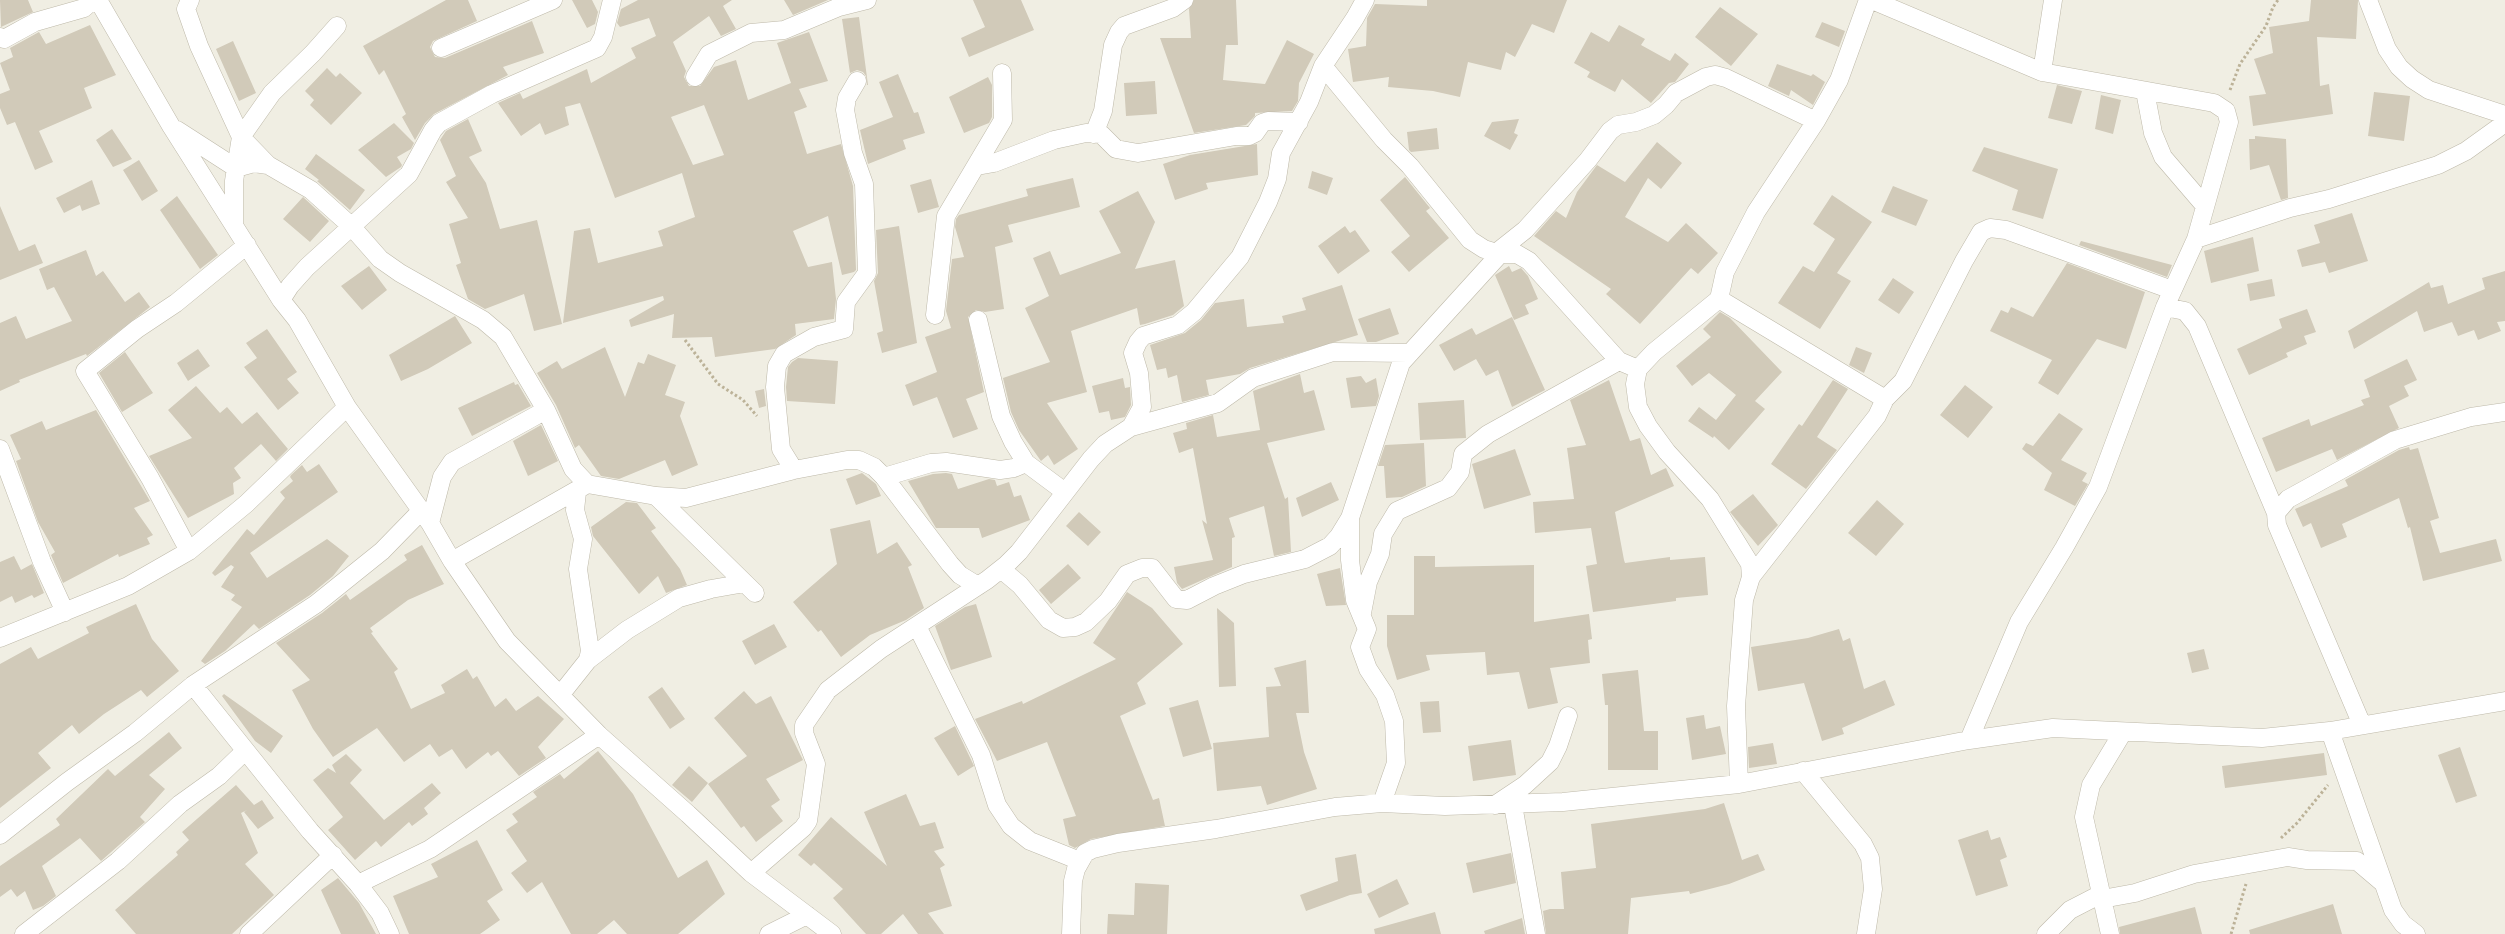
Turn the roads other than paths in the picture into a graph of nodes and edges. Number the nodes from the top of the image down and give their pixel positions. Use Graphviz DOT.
graph roads {
  1 [pos="93,0"];
  2 [pos="98,0"];
  3 [pos="190,0"];
  4 [pos="553,0"];
  5 [pos="612,0"];
  6 [pos="867,0"];
  7 [pos="1184,0"];
  8 [pos="1364,0"];
  9 [pos="1868,0"];
  10 [pos="1872,0"];
  11 [pos="2053,0"];
  12 [pos="2368,0"];
  13 [pos="337,26"];
  14 [pos="0,37"];
  15 [pos="441,48"];
  16 [pos="1323,66"];
  17 [pos="2042,72"];
  18 [pos="1002,73"];
  19 [pos="694,77"];
  20 [pos="857,81"];
  21 [pos="2145,91"];
  22 [pos="2505,115"];
  23 [pos="1816,121"];
  24 [pos="1299,122"];
  25 [pos="2505,123"];
  26 [pos="171,126"];
  27 [pos="1094,134"];
  28 [pos="242,137"];
  29 [pos="268,164"];
  30 [pos="977,166"];
  31 [pos="236,168"];
  32 [pos="2205,206"];
  33 [pos="234,225"];
  34 [pos="351,226"];
  35 [pos="2196,239"];
  36 [pos="247,244"];
  37 [pos="1498,253"];
  38 [pos="2172,290"];
  39 [pos="1719,299"];
  40 [pos="281,300"];
  41 [pos="2165,307"];
  42 [pos="935,315"];
  43 [pos="978,320"];
  44 [pos="1408,352"];
  45 [pos="1619,361"];
  46 [pos="1638,370"];
  47 [pos="1885,399"];
  48 [pos="347,407"];
  49 [pos="546,410"];
  50 [pos="2505,412"];
  51 [pos="1131,427"];
  52 [pos="0,449"];
  53 [pos="1026,463"];
  54 [pos="794,470"];
  55 [pos="884,477"];
  56 [pos="582,488"];
  57 [pos="1065,492"];
  58 [pos="656,496"];
  59 [pos="2276,513"];
  60 [pos="426,517"];
  61 [pos="1350,518"];
  62 [pos="189,551"];
  63 [pos="452,561"];
  64 [pos="1001,569"];
  65 [pos="1751,577"];
  66 [pos="978,586"];
  67 [pos="65,612"];
  68 [pos="1362,613"];
  69 [pos="917,626"];
  70 [pos="0,638"];
  71 [pos="588,660"];
  72 [pos="193,686"];
  73 [pos="561,694"];
  74 [pos="2505,701"];
  75 [pos="1568,716"];
  76 [pos="2362,726"];
  77 [pos="2123,732"];
  78 [pos="2330,732"];
  79 [pos="599,735"];
  80 [pos="1969,740"];
  81 [pos="245,751"];
  82 [pos="1803,771"];
  83 [pos="1739,784"];
  84 [pos="1382,803"];
  85 [pos="1513,805"];
  86 [pos="1494,806"];
  87 [pos="0,835"];
  88 [pos="334,855"];
  89 [pos="1080,861"];
  90 [pos="751,873"];
  91 [pos="2383,883"];
  92 [pos="358,884"];
  93 [pos="2102,897"];
  94 [pos="807,915"];
  95 [pos="24,934"];
  96 [pos="249,934"];
  97 [pos="390,934"];
  98 [pos="769,934"];
  99 [pos="832,934"];
  100 [pos="1071,934"];
  101 [pos="1536,934"];
  102 [pos="1866,934"];
  103 [pos="2046,934"];
  104 [pos="2110,934"];
  105 [pos="2416,934"];
  1 -- 14 [label="street"];
  2 -- 26 [label="street"];
  3 -- 28 [label="street"];
  4 -- 15 [label="street"];
  5 -- 34 [label="street"];
  6 -- 19 [label="street"];
  7 -- 27 [label="street"];
  8 -- 16 [label="street"];
  9 -- 23 [label="street"];
  10 -- 17 [label="street"];
  11 -- 17 [label="street"];
  12 -- 22 [label="street"];
  13 -- 28 [label="street"];
  16 -- 24 [label="street"];
  16 -- 37 [label="street"];
  17 -- 21 [label="street"];
  18 -- 30 [label="street"];
  20 -- 54 [label="street"];
  21 -- 32 [label="street"];
  21 -- 32 [label="street"];
  23 -- 37 [label="street"];
  23 -- 39 [label="street"];
  24 -- 27 [label="street"];
  24 -- 51 [label="street"];
  25 -- 35 [label="street"];
  26 -- 31 [label="street"];
  26 -- 33 [label="street"];
  27 -- 30 [label="street"];
  28 -- 29 [label="street"];
  28 -- 31 [label="street"];
  29 -- 31 [label="street"];
  29 -- 34 [label="street"];
  30 -- 42 [label="street"];
  31 -- 33 [label="street"];
  32 -- 35 [label="street"];
  33 -- 36 [label="street"];
  34 -- 40 [label="street"];
  34 -- 49 [label="street"];
  35 -- 38 [label="street"];
  36 -- 40 [label="street"];
  36 -- 62 [label="street"];
  37 -- 44 [label="street"];
  37 -- 45 [label="street"];
  38 -- 41 [label="street"];
  38 -- 47 [label="street"];
  39 -- 46 [label="street"];
  39 -- 47 [label="street"];
  40 -- 48 [label="street"];
  41 -- 59 [label="street"];
  41 -- 80 [label="street"];
  43 -- 53 [label="street"];
  44 -- 51 [label="street"];
  44 -- 61 [label="street"];
  45 -- 46 [label="street"];
  45 -- 68 [label="street"];
  46 -- 65 [label="street"];
  47 -- 65 [label="street"];
  48 -- 60 [label="street"];
  48 -- 62 [label="street"];
  49 -- 56 [label="street"];
  49 -- 60 [label="street"];
  50 -- 59 [label="street"];
  51 -- 57 [label="street"];
  52 -- 67 [label="street"];
  53 -- 55 [label="street"];
  53 -- 57 [label="street"];
  54 -- 55 [label="street"];
  54 -- 58 [label="street"];
  55 -- 66 [label="street"];
  56 -- 58 [label="street"];
  56 -- 63 [label="street"];
  56 -- 71 [label="street"];
  57 -- 64 [label="street"];
  58 -- 71 [label="street"];
  59 -- 76 [label="street"];
  60 -- 63 [label="street"];
  60 -- 72 [label="street"];
  61 -- 64 [label="street"];
  61 -- 68 [label="street"];
  62 -- 67 [label="street"];
  63 -- 73 [label="street"];
  64 -- 66 [label="street"];
  65 -- 83 [label="street"];
  66 -- 69 [label="street"];
  67 -- 70 [label="street"];
  68 -- 84 [label="street"];
  69 -- 89 [label="street"];
  69 -- 90 [label="street"];
  71 -- 73 [label="street"];
  72 -- 81 [label="street"];
  72 -- 87 [label="street"];
  73 -- 79 [label="street"];
  74 -- 76 [label="street"];
  75 -- 86 [label="street"];
  76 -- 78 [label="street"];
  77 -- 78 [label="street"];
  77 -- 80 [label="street"];
  77 -- 93 [label="street"];
  78 -- 91 [label="street"];
  79 -- 90 [label="street"];
  79 -- 92 [label="street"];
  80 -- 82 [label="street"];
  81 -- 88 [label="street"];
  81 -- 95 [label="street"];
  82 -- 83 [label="street"];
  82 -- 102 [label="street"];
  83 -- 85 [label="street"];
  84 -- 86 [label="street"];
  84 -- 89 [label="street"];
  85 -- 86 [label="street"];
  85 -- 101 [label="street"];
  88 -- 92 [label="street"];
  88 -- 96 [label="street"];
  89 -- 100 [label="street"];
  90 -- 94 [label="street"];
  91 -- 93 [label="street"];
  91 -- 105 [label="street"];
  92 -- 97 [label="street"];
  93 -- 103 [label="street"];
  93 -- 104 [label="street"];
  94 -- 98 [label="street"];
  94 -- 99 [label="street"];
}
